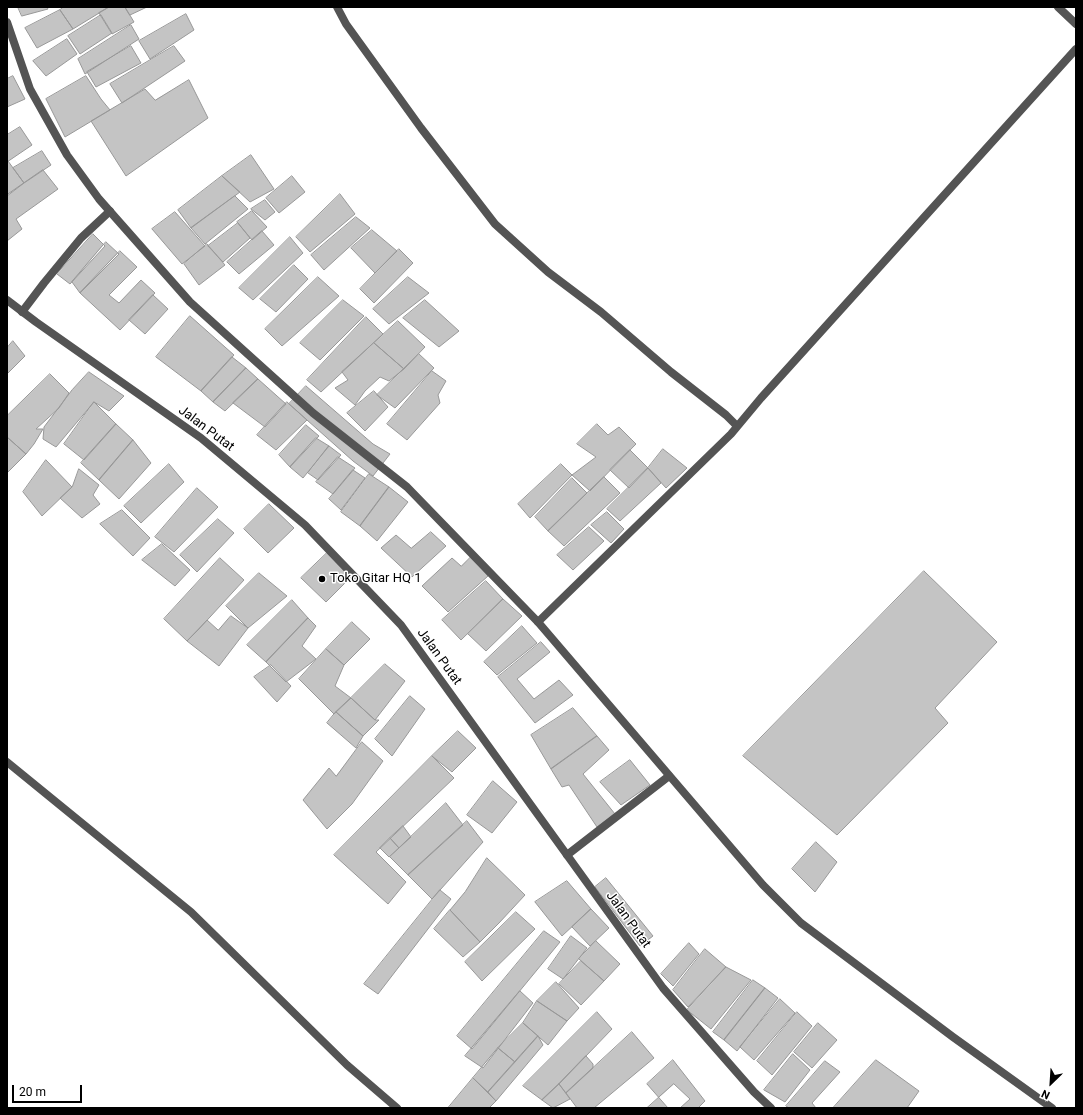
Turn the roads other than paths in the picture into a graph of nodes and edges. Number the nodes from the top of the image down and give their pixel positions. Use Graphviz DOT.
graph roads {
  1 [pos="337,7"];
  2 [pos="1058,7"];
  3 [pos="7,22"];
  4 [pos="1076,24"];
  5 [pos="1076,49"];
  6 [pos="110,211"];
  7 [pos="7,300"];
  8 [pos="22,312"];
  9 [pos="736,424"];
  10 [pos="538,622"];
  11 [pos="7,762"];
  12 [pos="669,776"];
  13 [pos="569,853"];
  14 [pos="397,1108"];
  15 [pos="772,1108"];
  16 [pos="1052,1108"];
  1 -- 9 [label="street"];
  2 -- 4 [label="street"];
  3 -- 6 [label="street"];
  5 -- 9 [label="street"];
  6 -- 8 [label="street"];
  6 -- 10 [label="street"];
  7 -- 8 [label="street, Jalan Putat"];
  8 -- 13 [label="street, Jalan Putat"];
  9 -- 10 [label="street"];
  10 -- 12 [label="street"];
  11 -- 14 [label="street"];
  12 -- 13 [label="street"];
  12 -- 16 [label="street"];
  13 -- 15 [label="street, Jalan Putat"];
}
